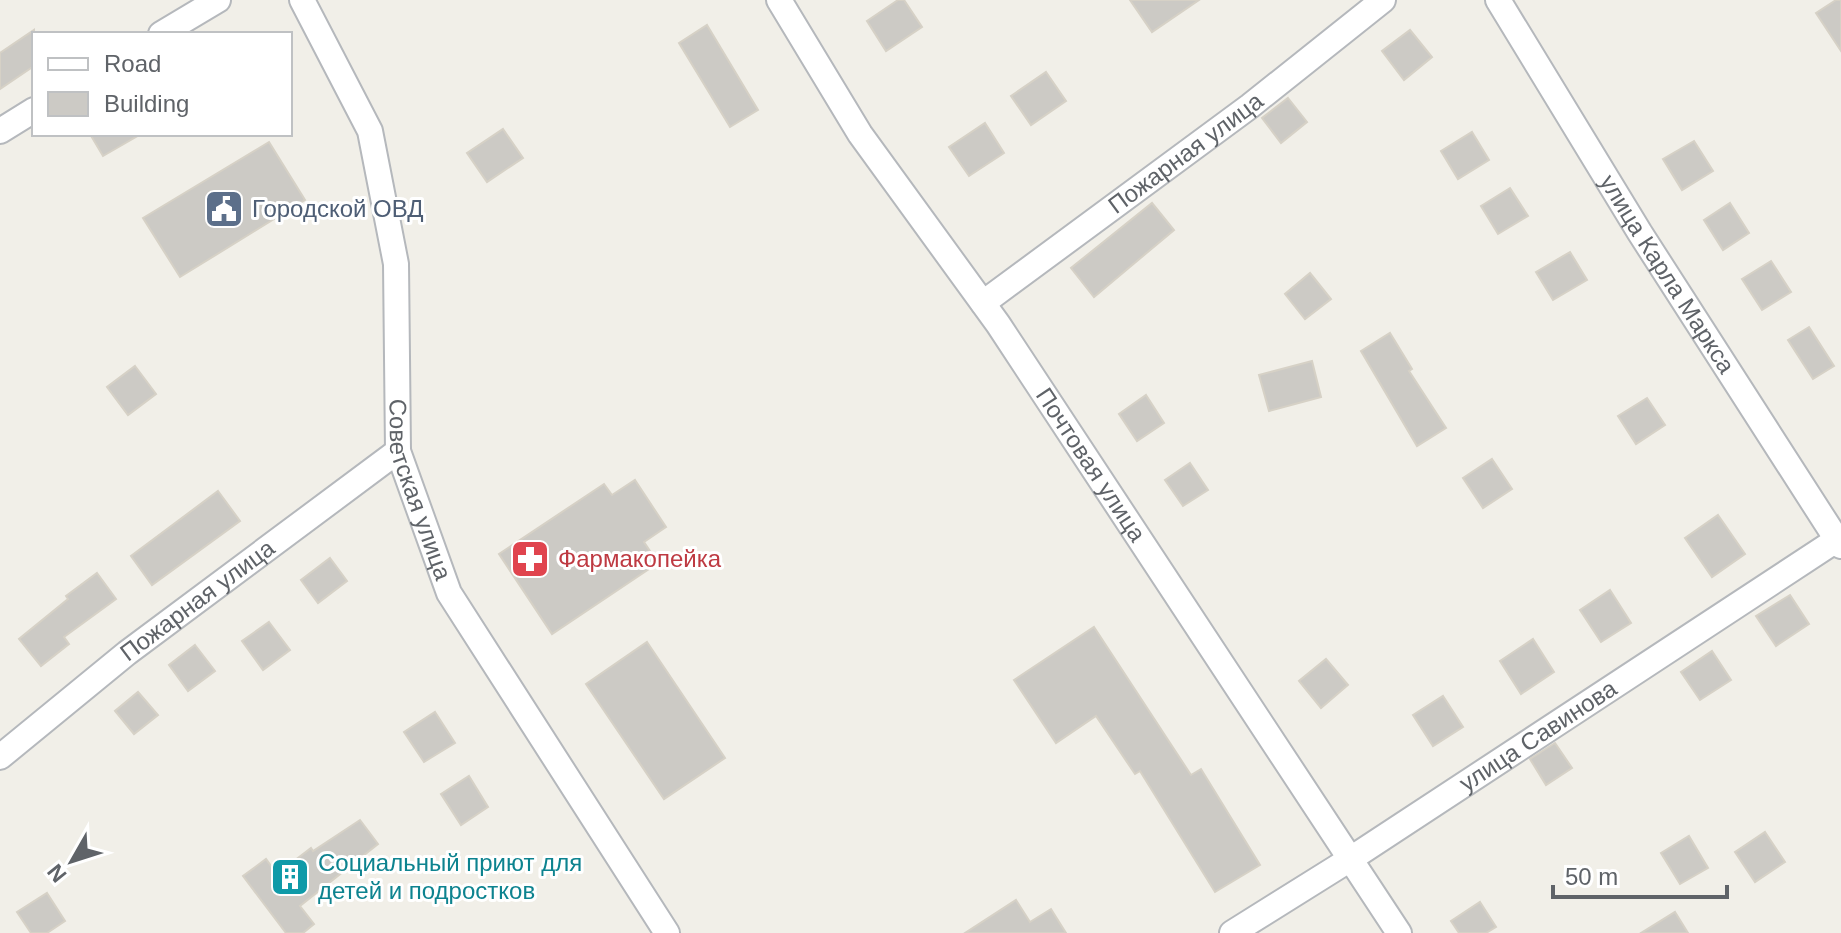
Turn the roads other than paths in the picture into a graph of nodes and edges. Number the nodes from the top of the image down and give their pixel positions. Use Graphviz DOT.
graph roads {
  1 [pos="218,0"];
  2 [pos="302,0"];
  3 [pos="779,0"];
  4 [pos="1383,0"];
  5 [pos="1498,0"];
  6 [pos="164,32"];
  7 [pos="32,111"];
  8 [pos="0,131"];
  9 [pos="983,303"];
  10 [pos="398,451"];
  11 [pos="1839,541"];
  12 [pos="0,757"];
  13 [pos="1352,858"];
  14 [pos="667,933"];
  15 [pos="1232,933"];
  16 [pos="1399,933"];
  1 -- 6 [label="street"];
  2 -- 10 [label="street, Советская улица"];
  3 -- 9 [label="street, Почтовая улица"];
  4 -- 9 [label="street, Пожарная улица"];
  5 -- 11 [label="street, улица Карла Маркса"];
  7 -- 8 [label="street"];
  9 -- 13 [label="street, Почтовая улица"];
  10 -- 12 [label="street, Пожарная улица"];
  10 -- 14 [label="street, Советская улица"];
  11 -- 13 [label="street, улица Савинова"];
  13 -- 15 [label="street, улица Савинова"];
  13 -- 16 [label="street, Почтовая улица"];
}
